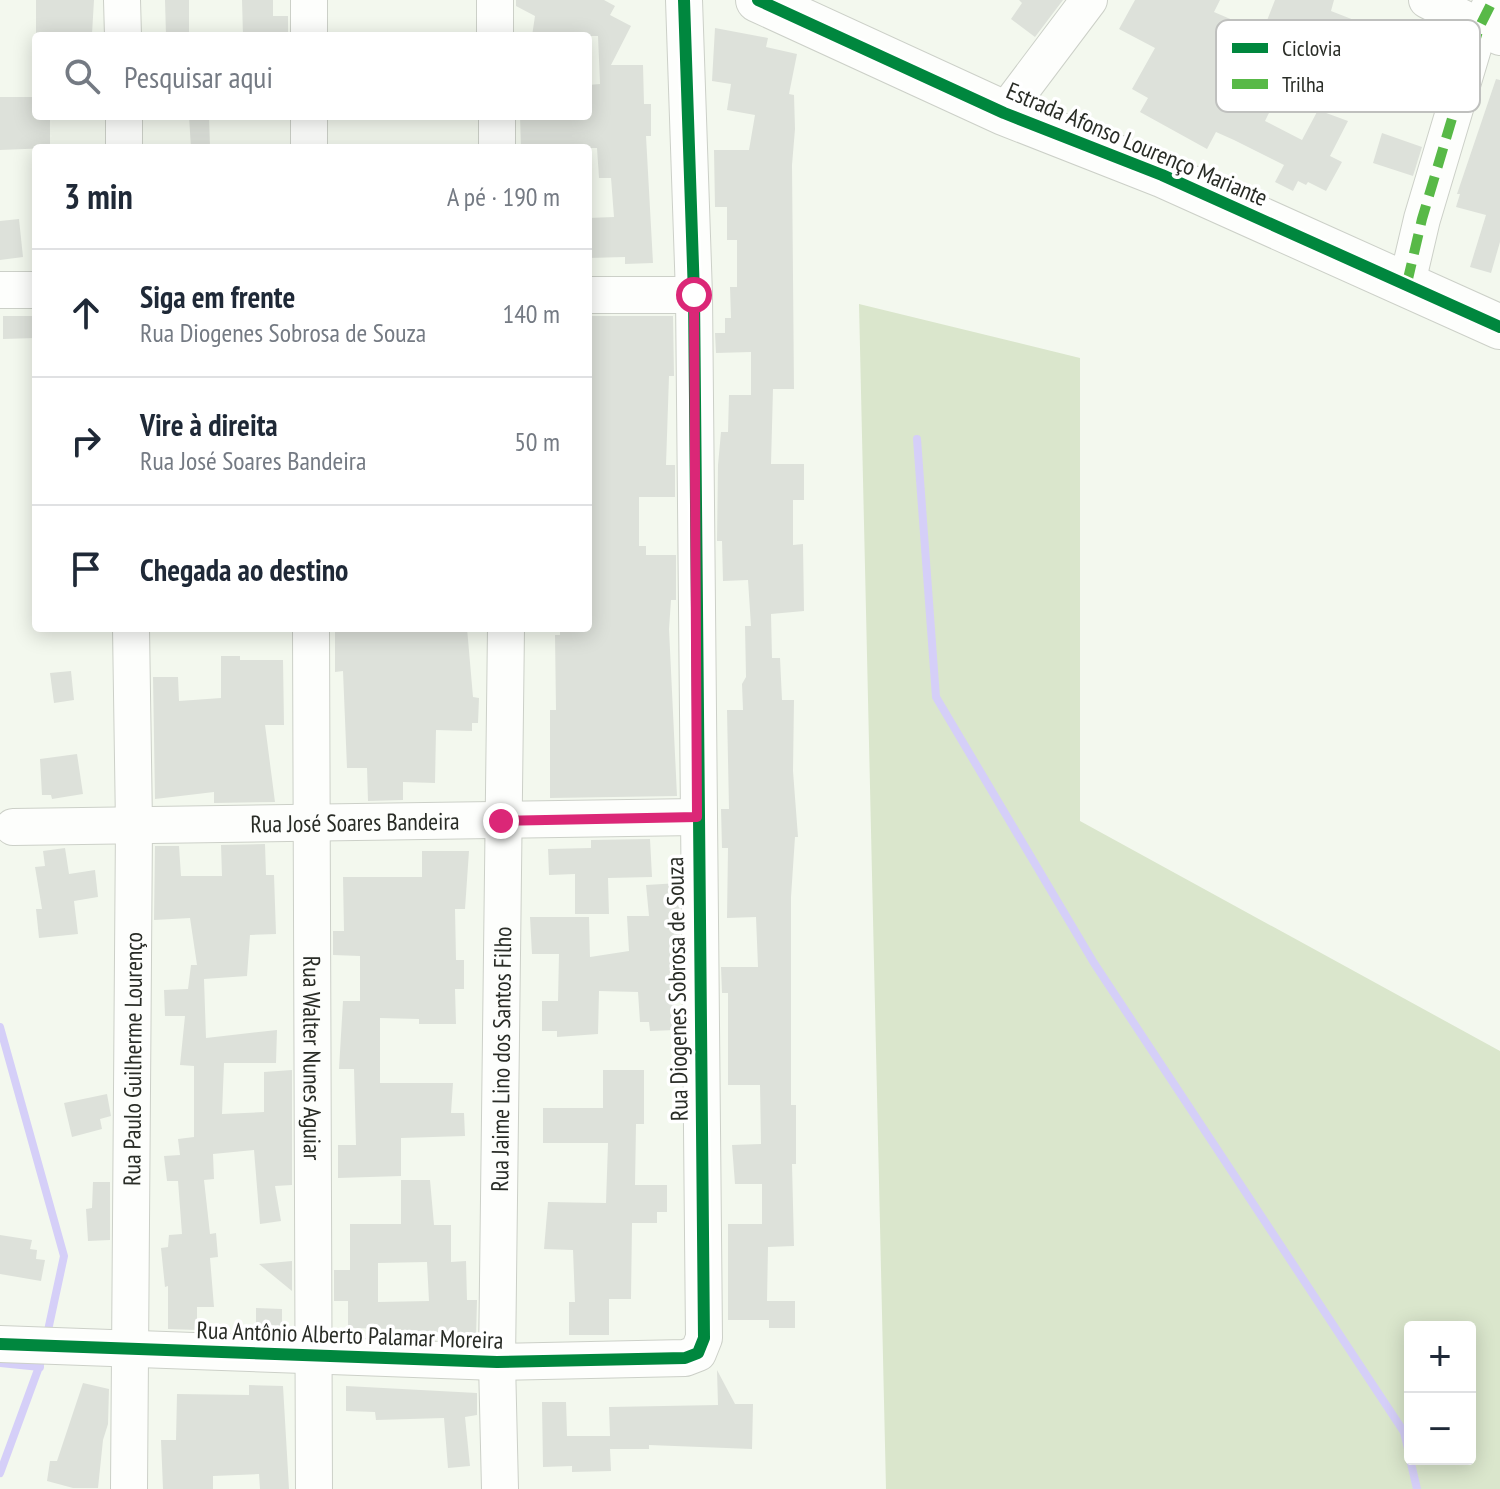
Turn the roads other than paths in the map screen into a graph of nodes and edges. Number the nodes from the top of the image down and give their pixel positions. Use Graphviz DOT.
graph roads {
  1 [pos="122,0"];
  2 [pos="309,0"];
  3 [pos="495,0"];
  4 [pos="684,0"];
  5 [pos="758,0"];
  6 [pos="1089,0"];
  7 [pos="1427,0"];
  8 [pos="1491,22"];
  9 [pos="123,32"];
  10 [pos="309,32"];
  11 [pos="495,32"];
  12 [pos="1480,53"];
  13 [pos="1459,112"];
  14 [pos="1004,113"];
  15 [pos="124,120"];
  16 [pos="309,120"];
  17 [pos="497,120"];
  18 [pos="124,144"];
  19 [pos="309,144"];
  20 [pos="497,144"];
  21 [pos="1407,283"];
  22 [pos="0,290"];
  23 [pos="32,290"];
  24 [pos="592,295"];
  25 [pos="694,295"];
  26 [pos="1500,327"];
  27 [pos="131,632"];
  28 [pos="311,632"];
  29 [pos="506,632"];
  30 [pos="697,817"];
  31 [pos="501,821"];
  32 [pos="312,823"];
  33 [pos="134,825"];
  34 [pos="13,827"];
  35 [pos="0,1344"];
  36 [pos="129,1351"];
  37 [pos="698,1353"];
  38 [pos="315,1356"];
  39 [pos="497,1362"];
  40 [pos="129,1489"];
  41 [pos="314,1489"];
  42 [pos="500,1489"];
  1 -- 9 [label="street"];
  2 -- 10 [label="street"];
  3 -- 11 [label="street"];
  4 -- 25 [label="street, Rua Diogenes Sobrosa de Souza"];
  5 -- 14 [label="main road, Estrada Afonso Lourenço Mariante"];
  6 -- 14 [label="street"];
  7 -- 8 [label="street"];
  8 -- 12 [label="street"];
  13 -- 21 [label="street"];
  14 -- 21 [label="main road, Estrada Afonso Lourenço Mariante"];
  15 -- 18 [label="street"];
  16 -- 19 [label="street"];
  17 -- 20 [label="street"];
  21 -- 26 [label="main road, Estrada Afonso Lourenço Mariante"];
  22 -- 23 [label="street"];
  24 -- 25 [label="street"];
  25 -- 30 [label="street, Rua Diogenes Sobrosa de Souza"];
  27 -- 33 [label="street, Rua Paulo Guilherme Lourenço"];
  28 -- 32 [label="street, Rua Walter Nunes Aguiar"];
  29 -- 31 [label="street, Rua Jaime Lino dos Santos Filho"];
  30 -- 31 [label="street, Rua José Soares Bandeira"];
  30 -- 37 [label="street, Rua Diogenes Sobrosa de Souza"];
  31 -- 32 [label="street, Rua José Soares Bandeira"];
  31 -- 39 [label="street, Rua Jaime Lino dos Santos Filho"];
  32 -- 33 [label="street, Rua José Soares Bandeira"];
  32 -- 38 [label="street, Rua Walter Nunes Aguiar"];
  33 -- 34 [label="street, Rua José Soares Bandeira"];
  33 -- 36 [label="street, Rua Paulo Guilherme Lourenço"];
  35 -- 36 [label="street, Rua Antônio Alberto Palamar Moreira"];
  36 -- 38 [label="street, Rua Antônio Alberto Palamar Moreira"];
  36 -- 40 [label="street, Rua Paulo Guilherme Lourenço"];
  37 -- 39 [label="street, Rua Antônio Alberto Palamar Moreira"];
  38 -- 39 [label="street, Rua Antônio Alberto Palamar Moreira"];
  38 -- 41 [label="street, Rua Walter Nunes Aguiar"];
  39 -- 42 [label="street, Rua Jaime Lino dos Santos Filho"];
}
